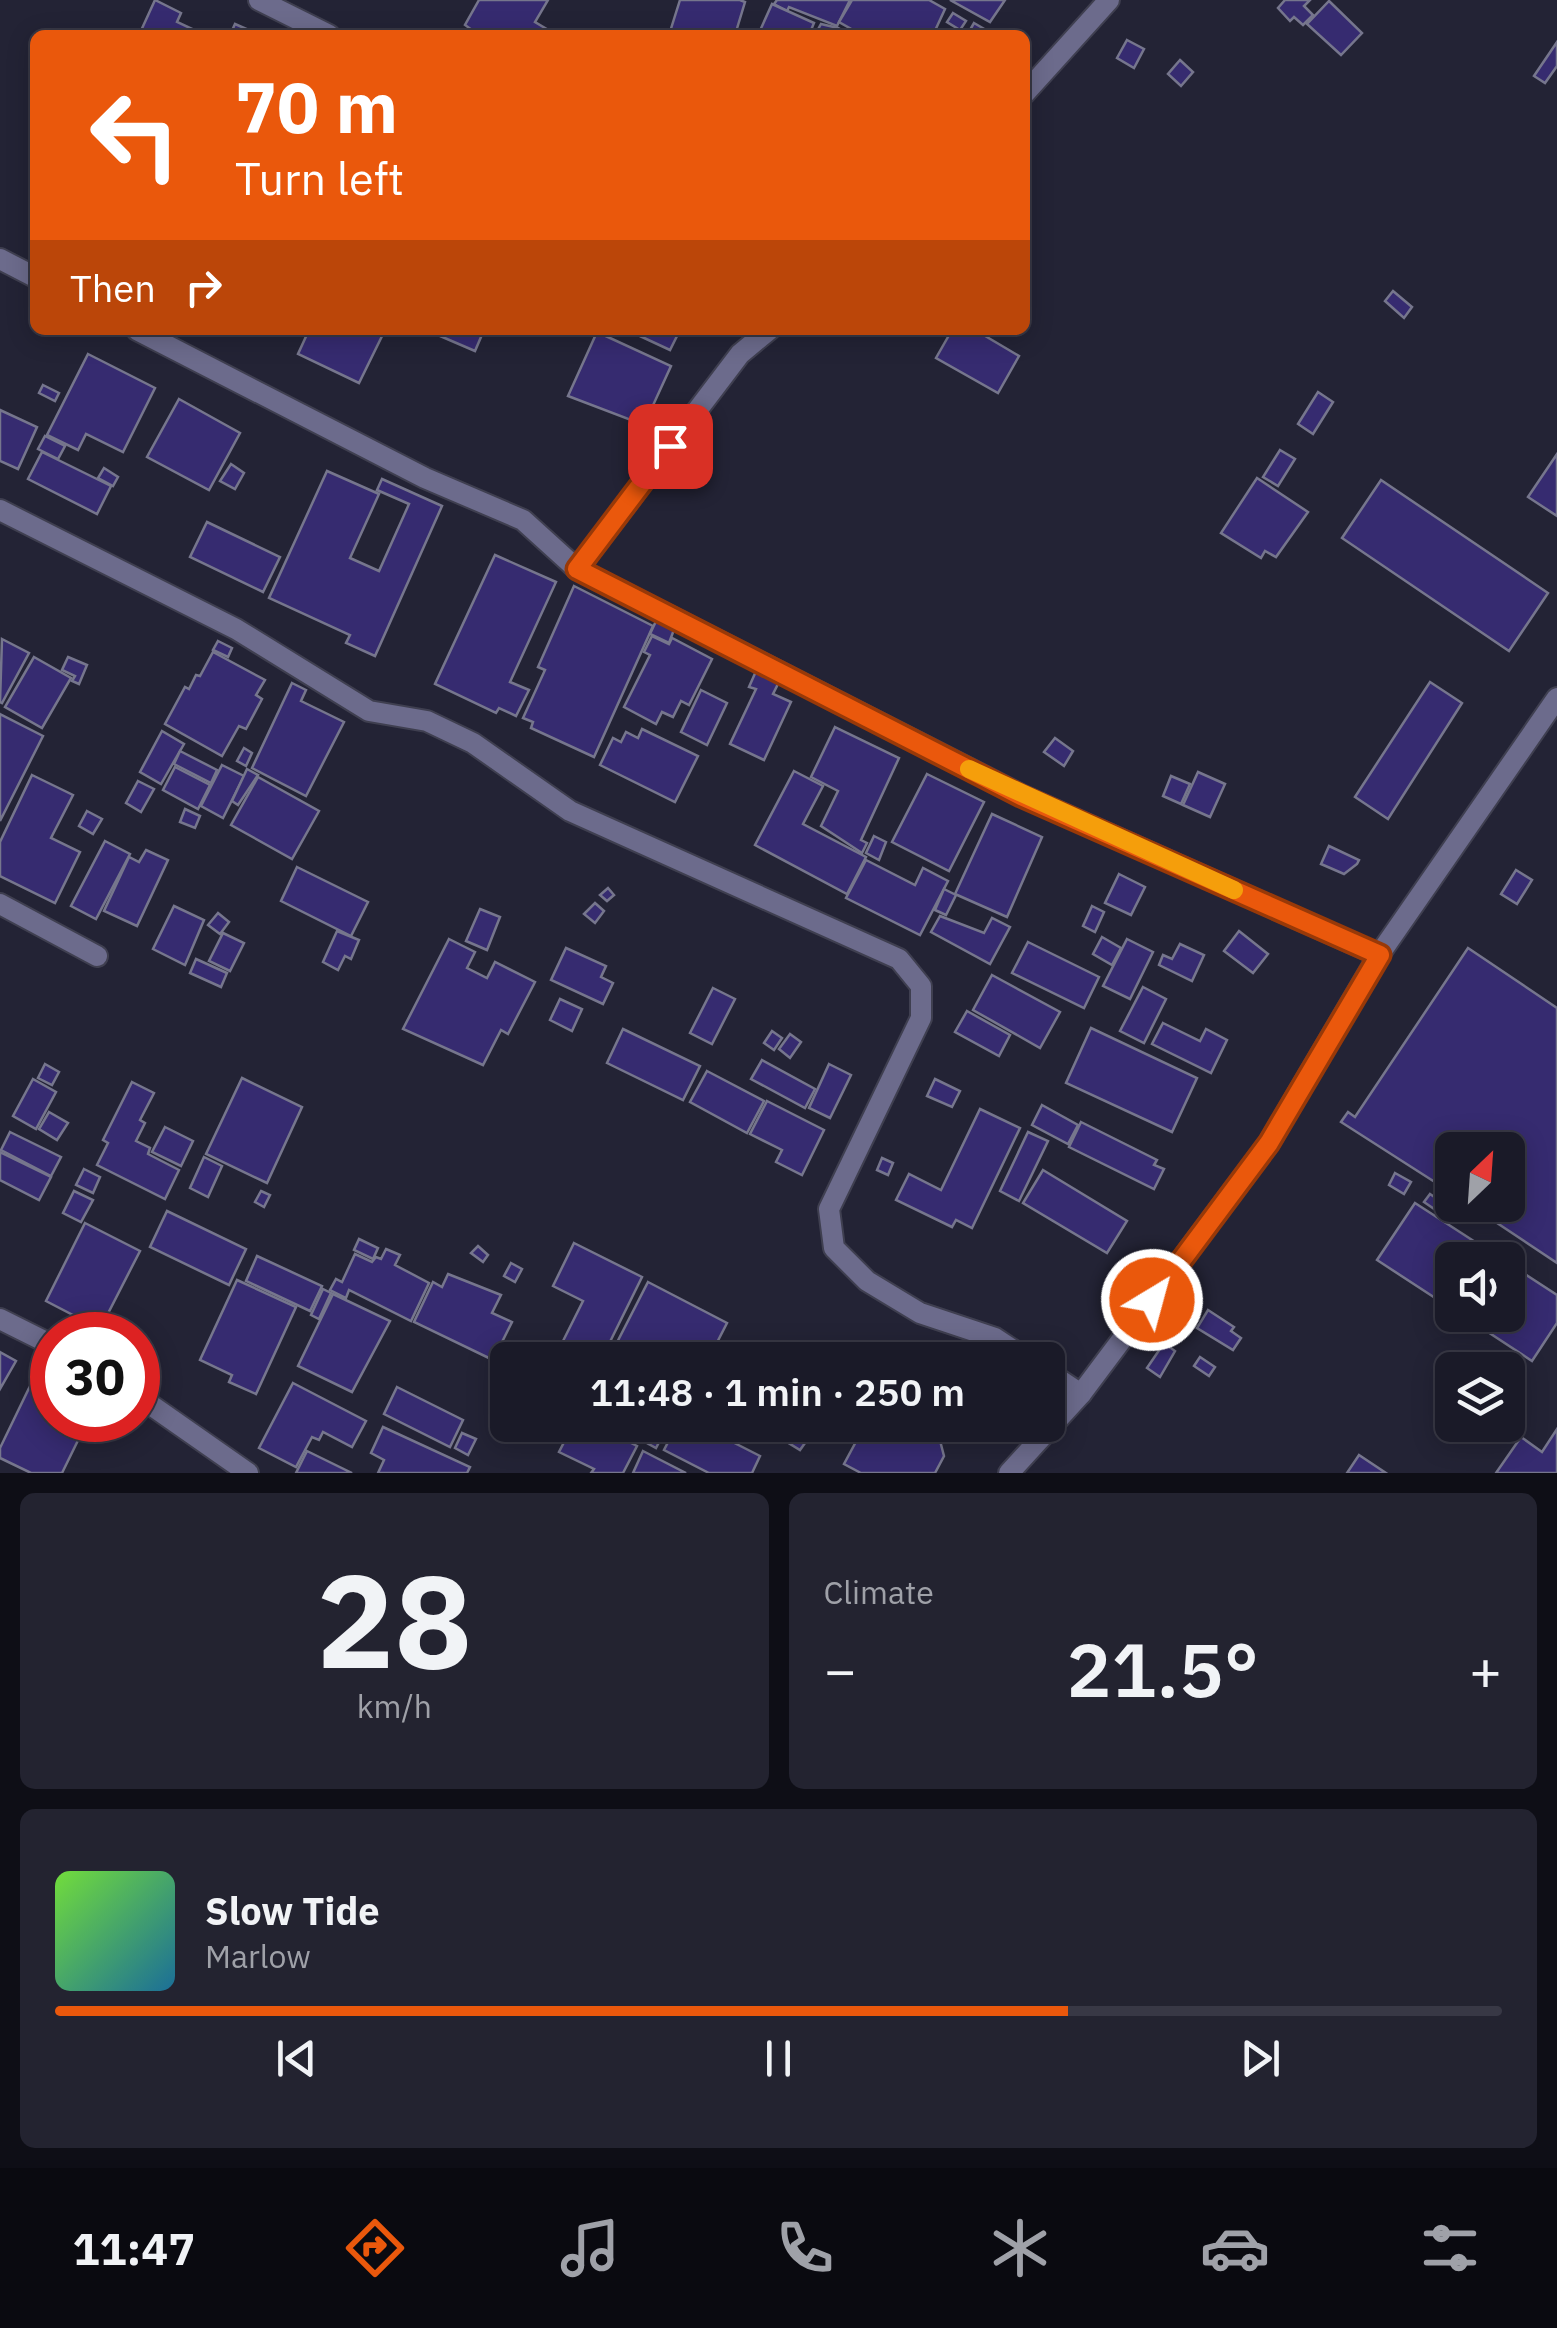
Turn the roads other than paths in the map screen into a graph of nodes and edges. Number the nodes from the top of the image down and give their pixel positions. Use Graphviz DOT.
graph roads {
  1 [pos="259,0"];
  2 [pos="1109,0"];
  3 [pos="319,30"];
  4 [pos="1030,87"];
  5 [pos="0,260"];
  6 [pos="30,275"];
  7 [pos="147,335"];
  8 [pos="763,335"];
  9 [pos="0,510"];
  10 [pos="577,569"];
  11 [pos="1557,698"];
  12 [pos="0,904"];
  13 [pos="1380,955"];
  14 [pos="97,956"];
  15 [pos="0,1319"];
  16 [pos="30,1334"];
  17 [pos="1001,1342"];
  18 [pos="1065,1383"];
  19 [pos="1081,1394"];
  20 [pos="160,1412"];
  21 [pos="240,1471"];
  22 [pos="1010,1473"];
  1 -- 3 [label="street"];
  2 -- 4 [label="street"];
  5 -- 6 [label="street"];
  7 -- 10 [label="street"];
  8 -- 10 [label="street"];
  9 -- 17 [label="street"];
  10 -- 13 [label="street"];
  11 -- 13 [label="street"];
  12 -- 14 [label="street"];
  13 -- 19 [label="street"];
  15 -- 16 [label="street"];
  18 -- 19 [label="street"];
  19 -- 22 [label="street"];
  20 -- 21 [label="street"];
}
